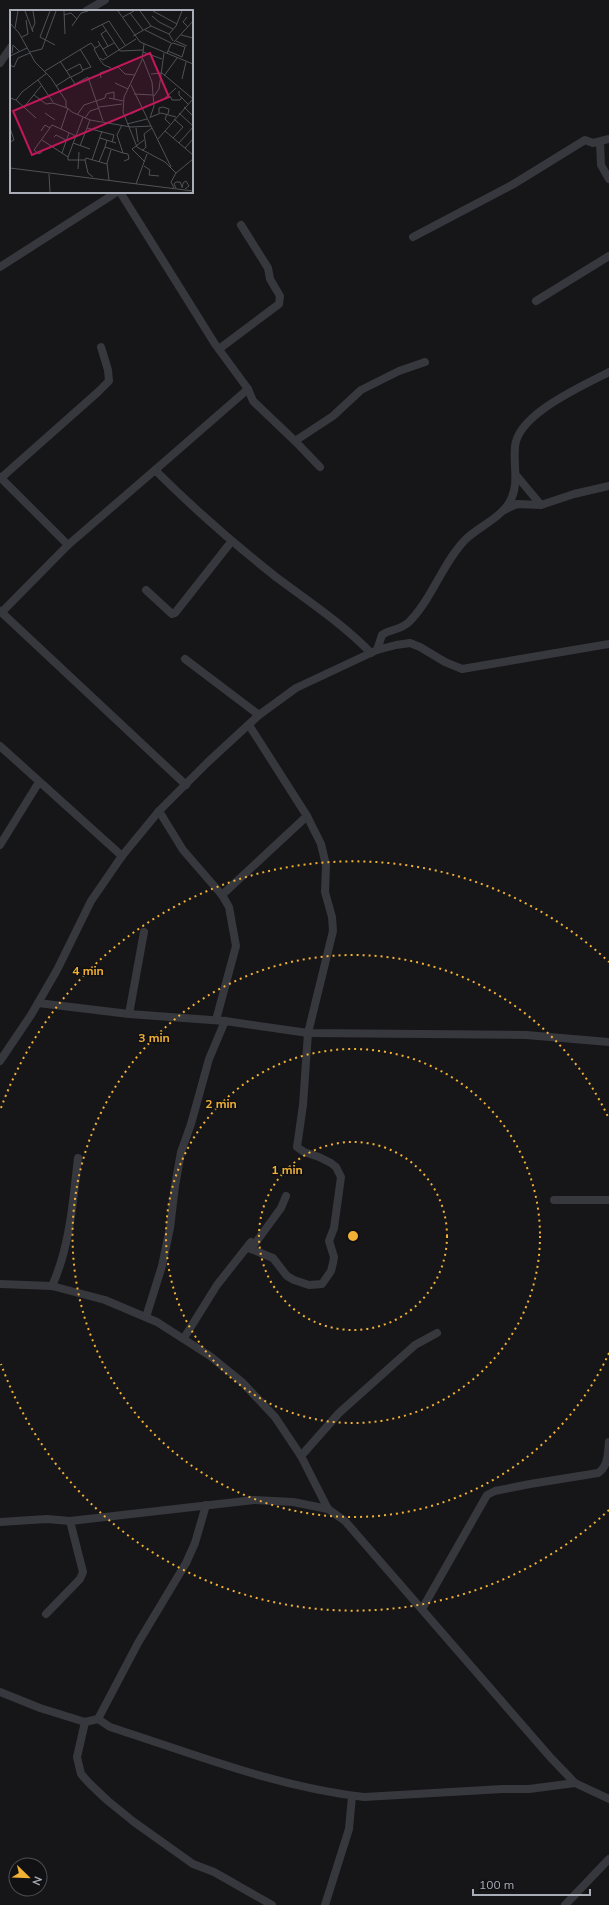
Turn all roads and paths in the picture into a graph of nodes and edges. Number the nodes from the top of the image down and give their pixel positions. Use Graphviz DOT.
graph roads {
  1 [pos="105,0"];
  2 [pos="88,10"];
  3 [pos="10,48"];
  4 [pos="0,63"];
  5 [pos="609,139"];
  6 [pos="600,142"];
  7 [pos="609,179"];
  8 [pos="115,193"];
  9 [pos="121,193"];
  10 [pos="241,224"];
  11 [pos="413,237"];
  12 [pos="609,256"];
  13 [pos="0,267"];
  14 [pos="536,301"];
  15 [pos="101,347"];
  16 [pos="219,349"];
  17 [pos="425,362"];
  18 [pos="609,372"];
  19 [pos="248,389"];
  20 [pos="295,441"];
  21 [pos="320,467"];
  22 [pos="155,470"];
  23 [pos="516,475"];
  24 [pos="0,478"];
  25 [pos="609,486"];
  26 [pos="541,505"];
  27 [pos="502,512"];
  28 [pos="231,542"];
  29 [pos="68,545"];
  30 [pos="146,590"];
  31 [pos="1,612"];
  32 [pos="609,644"];
  33 [pos="374,652"];
  34 [pos="185,659"];
  35 [pos="259,715"];
  36 [pos="249,724"];
  37 [pos="0,746"];
  38 [pos="39,782"];
  39 [pos="186,785"];
  40 [pos="160,811"];
  41 [pos="307,816"];
  42 [pos="0,845"];
  43 [pos="122,856"];
  44 [pos="222,895"];
  45 [pos="144,932"];
  46 [pos="38,1003"];
  47 [pos="129,1014"];
  48 [pos="216,1020"];
  49 [pos="225,1021"];
  50 [pos="308,1033"];
  51 [pos="609,1042"];
  52 [pos="0,1062"];
  53 [pos="78,1158"];
  54 [pos="286,1196"];
  55 [pos="554,1200"];
  56 [pos="609,1200"];
  57 [pos="251,1249"];
  58 [pos="0,1284"];
  59 [pos="52,1286"];
  60 [pos="146,1317"];
  61 [pos="437,1333"];
  62 [pos="184,1338"];
  63 [pos="609,1442"];
  64 [pos="301,1456"];
  65 [pos="206,1506"];
  66 [pos="328,1509"];
  67 [pos="70,1520"];
  68 [pos="0,1522"];
  69 [pos="422,1609"];
  70 [pos="46,1614"];
  71 [pos="0,1692"];
  72 [pos="98,1719"];
  73 [pos="85,1722"];
  74 [pos="575,1782"];
  75 [pos="352,1796"];
  76 [pos="609,1799"];
  77 [pos="609,1859"];
  78 [pos="272,1905"];
  79 [pos="325,1905"];
  80 [pos="565,1905"];
  1 -- 2 [label="street"];
  3 -- 4 [label="street"];
  5 -- 6 [label="street"];
  6 -- 7 [label="street"];
  6 -- 11 [label="street"];
  8 -- 13 [label="street"];
  9 -- 16 [label="street"];
  10 -- 16 [label="street"];
  12 -- 14 [label="street"];
  15 -- 24 [label="street"];
  16 -- 19 [label="street"];
  17 -- 20 [label="street"];
  18 -- 23 [label="street"];
  19 -- 20 [label="street"];
  19 -- 22 [label="street"];
  20 -- 21 [label="street"];
  22 -- 28 [label="street"];
  22 -- 29 [label="street"];
  23 -- 26 [label="street"];
  23 -- 27 [label="street"];
  24 -- 29 [label="street"];
  25 -- 26 [label="street"];
  26 -- 27 [label="street"];
  27 -- 33 [label="street"];
  28 -- 30 [label="street"];
  28 -- 33 [label="street"];
  29 -- 31 [label="street"];
  31 -- 39 [label="street"];
  32 -- 33 [label="street"];
  33 -- 35 [label="street"];
  34 -- 35 [label="street"];
  35 -- 36 [label="street"];
  36 -- 39 [label="street"];
  36 -- 41 [label="street"];
  37 -- 38 [label="street"];
  38 -- 42 [label="street"];
  38 -- 43 [label="street"];
  39 -- 40 [label="street"];
  40 -- 43 [label="street"];
  40 -- 44 [label="street"];
  41 -- 44 [label="street"];
  41 -- 50 [label="street"];
  43 -- 46 [label="street"];
  44 -- 48 [label="street"];
  45 -- 47 [label="street"];
  46 -- 47 [label="street"];
  46 -- 52 [label="street"];
  47 -- 48 [label="street"];
  48 -- 49 [label="street"];
  49 -- 50 [label="street"];
  49 -- 60 [label="street"];
  50 -- 51 [label="street"];
  50 -- 57 [label="street"];
  53 -- 59 [label="street"];
  54 -- 57 [label="street"];
  55 -- 56 [label="street"];
  57 -- 62 [label="street"];
  58 -- 59 [label="street"];
  59 -- 60 [label="street"];
  60 -- 62 [label="street"];
  61 -- 64 [label="street"];
  62 -- 64 [label="street"];
  63 -- 69 [label="street"];
  64 -- 66 [label="street"];
  65 -- 66 [label="street"];
  65 -- 67 [label="street"];
  65 -- 72 [label="street"];
  66 -- 69 [label="street"];
  67 -- 68 [label="street"];
  67 -- 70 [label="street"];
  69 -- 74 [label="street"];
  71 -- 73 [label="street"];
  72 -- 73 [label="street"];
  72 -- 75 [label="street"];
  73 -- 78 [label="street"];
  74 -- 75 [label="street"];
  74 -- 76 [label="street"];
  75 -- 79 [label="street"];
  77 -- 80 [label="street"];
}
